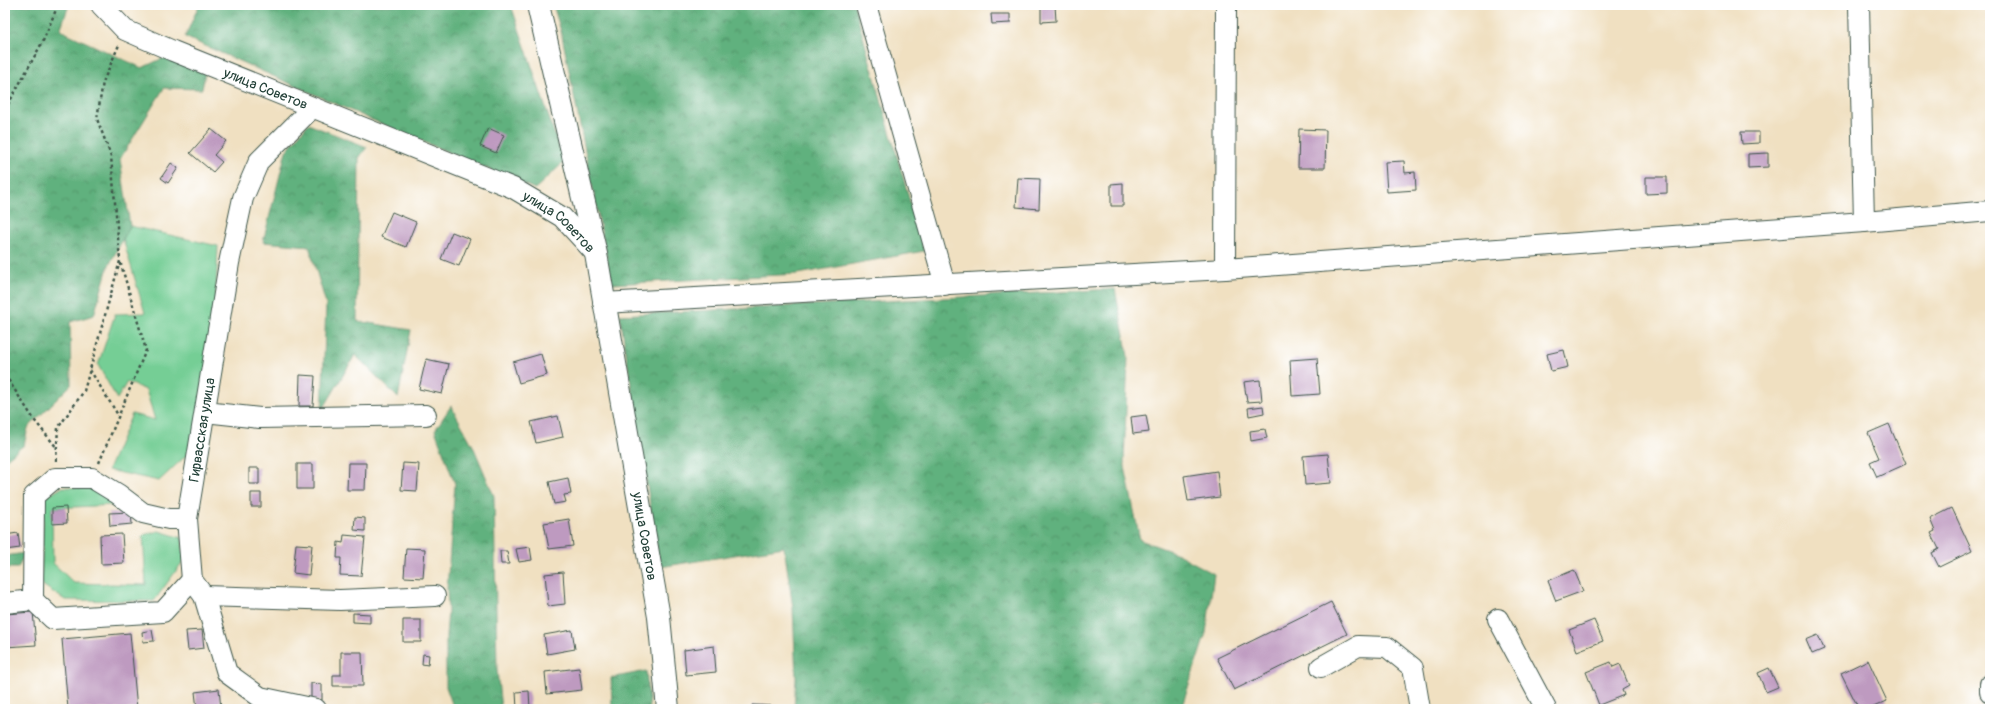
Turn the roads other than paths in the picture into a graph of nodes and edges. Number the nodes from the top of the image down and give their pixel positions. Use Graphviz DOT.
graph roads {
  1 [pos="100,5"];
  2 [pos="538,5"];
  3 [pos="866,5"];
  4 [pos="1226,5"];
  5 [pos="1859,5"];
  6 [pos="312,108"];
  7 [pos="1990,211"];
  8 [pos="1864,222"];
  9 [pos="596,254"];
  10 [pos="1225,268"];
  11 [pos="945,285"];
  12 [pos="603,303"];
  13 [pos="205,412"];
  14 [pos="426,415"];
  15 [pos="187,520"];
  16 [pos="192,580"];
  17 [pos="204,596"];
  18 [pos="435,596"];
  19 [pos="33,600"];
  20 [pos="5,603"];
  21 [pos="1498,619"];
  22 [pos="1321,667"];
  23 [pos="1990,684"];
  24 [pos="1990,692"];
  25 [pos="316,709"];
  26 [pos="668,709"];
  27 [pos="1420,709"];
  28 [pos="1546,709"];
  1 -- 6 [label="street, улица Советов"];
  2 -- 9 [label="main road"];
  3 -- 11 [label="street"];
  4 -- 10 [label="street"];
  5 -- 8 [label="street"];
  6 -- 9 [label="street, улица Советов"];
  6 -- 13 [label="street, Гирвасская улица"];
  7 -- 8 [label="street"];
  8 -- 10 [label="street"];
  9 -- 12 [label="main road, улица Советов"];
  10 -- 11 [label="street"];
  11 -- 12 [label="street"];
  12 -- 26 [label="main road, улица Советов"];
  13 -- 14 [label="street"];
  13 -- 15 [label="street, Гирвасская улица"];
  15 -- 16 [label="street, Гирвасская улица"];
  15 -- 19 [label="street"];
  16 -- 17 [label="street"];
  16 -- 19 [label="street"];
  17 -- 18 [label="street"];
  17 -- 25 [label="street"];
  19 -- 20 [label="street"];
  21 -- 28 [label="street"];
  22 -- 27 [label="street"];
  23 -- 24 [label="street"];
}
